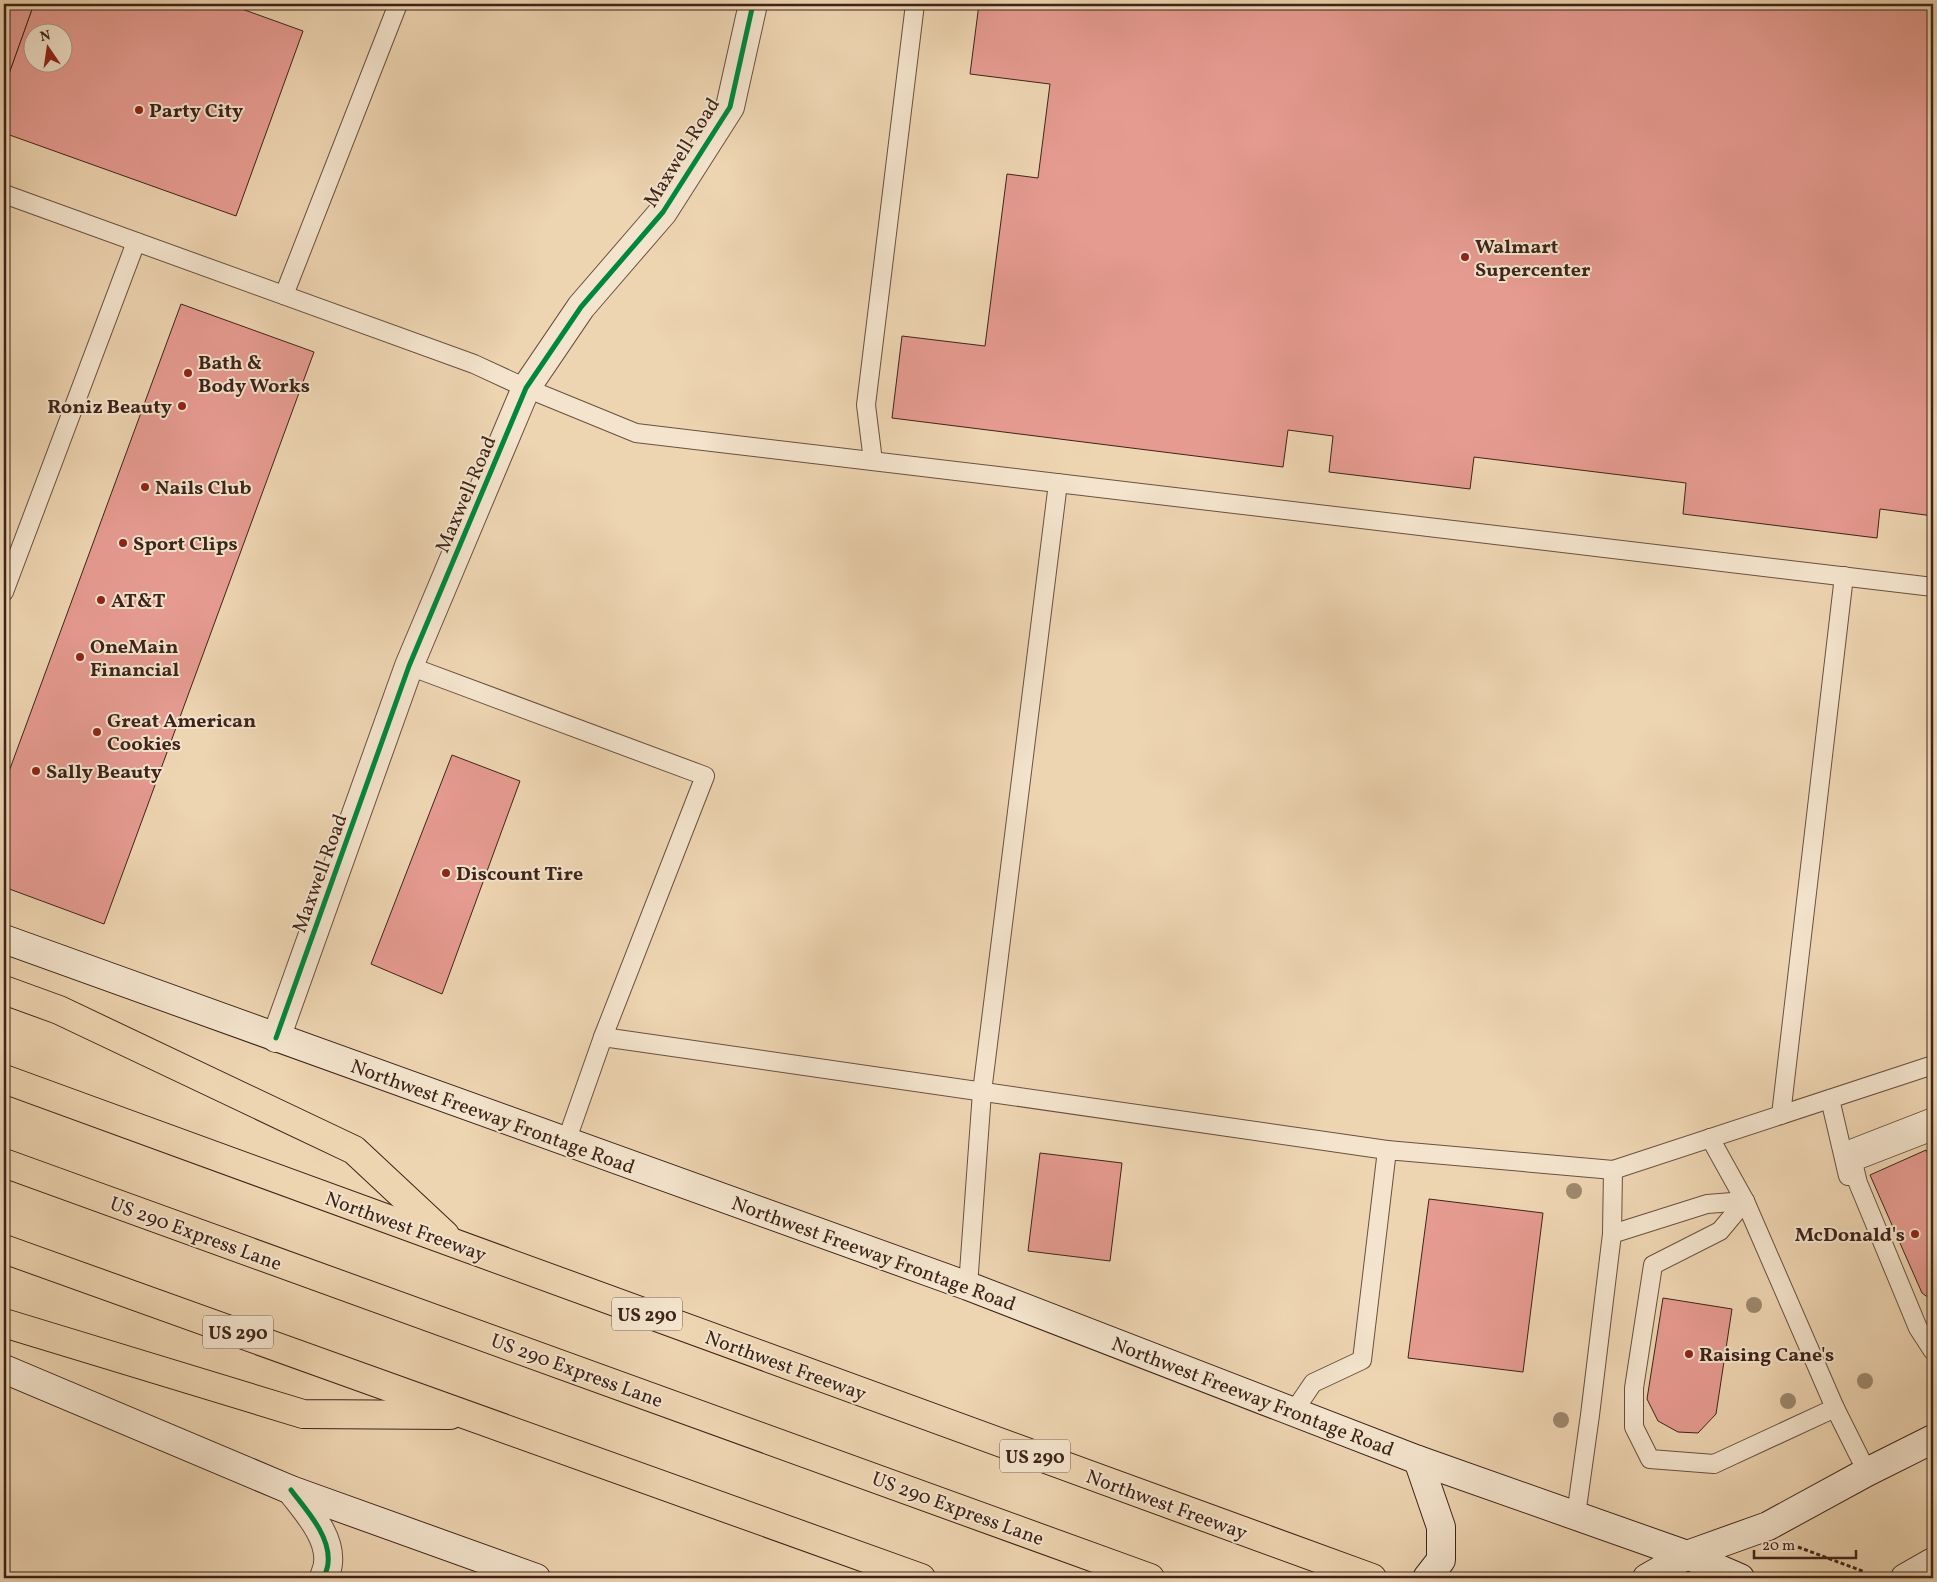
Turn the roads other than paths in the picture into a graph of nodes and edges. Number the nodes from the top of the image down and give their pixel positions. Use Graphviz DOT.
graph roads {
  1 [pos="398,4"];
  2 [pos="752,4"];
  3 [pos="915,4"];
  4 [pos="4,194"];
  5 [pos="136,242"];
  6 [pos="284,295"];
  7 [pos="526,388"];
  8 [pos="874,460"];
  9 [pos="1058,483"];
  10 [pos="1844,576"];
  11 [pos="1933,586"];
  12 [pos="4,592"];
  13 [pos="409,666"];
  14 [pos="4,939"];
  15 [pos="4,990"];
  16 [pos="603,1037"];
  17 [pos="276,1038"];
  18 [pos="1933,1064"];
  19 [pos="4,1079"];
  20 [pos="982,1092"];
  21 [pos="1830,1099"];
  22 [pos="1781,1114"];
  23 [pos="1933,1117"];
  24 [pos="1933,1131"];
  25 [pos="1710,1138"];
  26 [pos="566,1142"];
  27 [pos="1387,1150"];
  28 [pos="1843,1152"];
  29 [pos="4,1163"];
  30 [pos="1613,1170"];
  31 [pos="1745,1200"];
  32 [pos="1612,1234"];
  33 [pos="453,1243"];
  34 [pos="4,1249"];
  35 [pos="968,1286"];
  36 [pos="4,1323"];
  37 [pos="1933,1352"];
  38 [pos="4,1369"];
  39 [pos="1835,1408"];
  40 [pos="1294,1411"];
  41 [pos="472,1416"];
  42 [pos="1933,1439"];
  43 [pos="1418,1460"];
  44 [pos="1867,1472"];
  45 [pos="291,1490"];
  46 [pos="1576,1515"];
  47 [pos="1687,1555"];
  48 [pos="1933,1562"];
  49 [pos="1145,1576"];
  50 [pos="527,1577"];
  51 [pos="324,1578"];
  52 [pos="921,1578"];
  53 [pos="1372,1578"];
  54 [pos="1427,1578"];
  55 [pos="1647,1578"];
  56 [pos="1740,1578"];
  57 [pos="1905,1578"];
  1 -- 6 [label="lane"];
  2 -- 7 [label="main road, Maxwell Road"];
  3 -- 8 [label="lane"];
  4 -- 5 [label="lane"];
  5 -- 6 [label="lane"];
  5 -- 12 [label="lane"];
  6 -- 7 [label="lane"];
  7 -- 8 [label="lane"];
  7 -- 13 [label="main road, Maxwell Road"];
  8 -- 9 [label="lane"];
  9 -- 10 [label="lane"];
  9 -- 20 [label="lane"];
  10 -- 11 [label="lane"];
  10 -- 22 [label="lane"];
  13 -- 16 [label="lane"];
  13 -- 17 [label="main road, Maxwell Road"];
  14 -- 17 [label="main road, Northwest Freeway Frontage Road"];
  15 -- 33 [label="highway"];
  16 -- 20 [label="lane"];
  16 -- 26 [label="lane"];
  17 -- 26 [label="main road, Northwest Freeway Frontage Road"];
  18 -- 21 [label="lane"];
  19 -- 33 [label="highway, Northwest Freeway / US 290"];
  20 -- 27 [label="lane"];
  20 -- 35 [label="lane"];
  21 -- 22 [label="lane"];
  21 -- 28 [label="lane"];
  22 -- 25 [label="lane"];
  23 -- 28 [label="lane"];
  24 -- 37 [label="lane"];
  25 -- 30 [label="lane"];
  25 -- 31 [label="lane"];
  26 -- 35 [label="main road, Northwest Freeway Frontage Road"];
  27 -- 30 [label="lane"];
  27 -- 40 [label="lane"];
  28 -- 37 [label="lane"];
  29 -- 49 [label="highway, US 290 Express Lane"];
  30 -- 32 [label="lane"];
  31 -- 32 [label="lane"];
  31 -- 39 [label="lane"];
  31 -- 39 [label="lane"];
  32 -- 46 [label="lane"];
  33 -- 53 [label="highway, Northwest Freeway / US 290"];
  34 -- 41 [label="highway, US 290"];
  35 -- 40 [label="main road, Northwest Freeway Frontage Road"];
  36 -- 41 [label="highway"];
  38 -- 45 [label="main road"];
  39 -- 44 [label="lane"];
  40 -- 43 [label="main road, Northwest Freeway Frontage Road"];
  41 -- 52 [label="highway, US 290"];
  42 -- 44 [label="main road"];
  43 -- 46 [label="main road, Northwest Freeway Frontage Road"];
  43 -- 54 [label="main road"];
  44 -- 47 [label="main road"];
  45 -- 50 [label="main road"];
  45 -- 51 [label="main road"];
  46 -- 47 [label="main road, Northwest Freeway Frontage Road"];
  47 -- 55 [label="main road"];
  47 -- 56 [label="main road, Northwest Freeway Frontage Road"];
  48 -- 57 [label="main road"];
}
